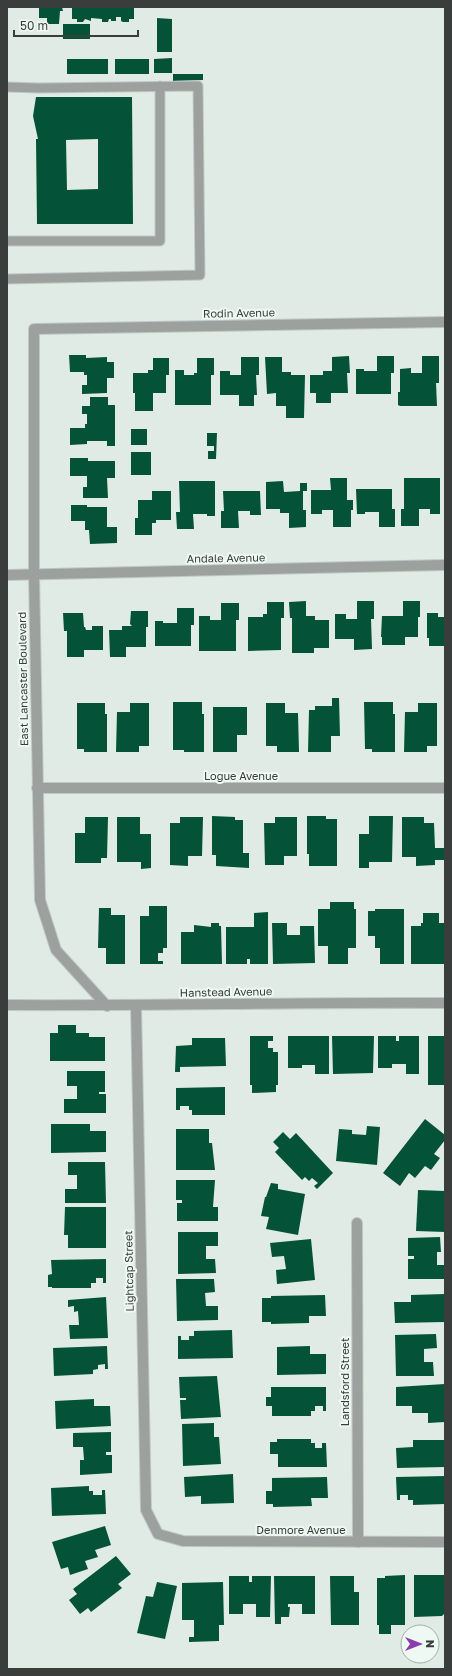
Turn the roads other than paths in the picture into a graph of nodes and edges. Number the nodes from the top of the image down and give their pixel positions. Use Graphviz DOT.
graph roads {
  1 [pos="160,86"];
  2 [pos="7,87"];
  3 [pos="7,241"];
  4 [pos="7,279"];
  5 [pos="445,322"];
  6 [pos="34,329"];
  7 [pos="445,565"];
  8 [pos="7,575"];
  9 [pos="34,575"];
  10 [pos="37,788"];
  11 [pos="445,788"];
  12 [pos="445,1003"];
  13 [pos="7,1005"];
  14 [pos="107,1006"];
  15 [pos="136,1006"];
  16 [pos="357,1223"];
  17 [pos="158,1534"];
  18 [pos="358,1542"];
  19 [pos="445,1542"];
  1 -- 2 [label="lane"];
  1 -- 3 [label="lane"];
  1 -- 4 [label="lane"];
  5 -- 6 [label="street, Rodin Avenue"];
  6 -- 9 [label="street, East Lancaster Boulevard"];
  7 -- 9 [label="street, Andale Avenue"];
  8 -- 9 [label="street, Andale Avenue"];
  9 -- 10 [label="street, East Lancaster Boulevard"];
  10 -- 11 [label="street, Logue Avenue"];
  10 -- 14 [label="street, East Lancaster Boulevard"];
  12 -- 15 [label="street, Hanstead Avenue"];
  13 -- 14 [label="street, Hanstead Avenue"];
  14 -- 15 [label="street, Hanstead Avenue"];
  15 -- 17 [label="street, Lightcap Street"];
  16 -- 18 [label="street, Landsford Street"];
  17 -- 18 [label="street, Denmore Avenue"];
  18 -- 19 [label="street, Denmore Avenue"];
}
